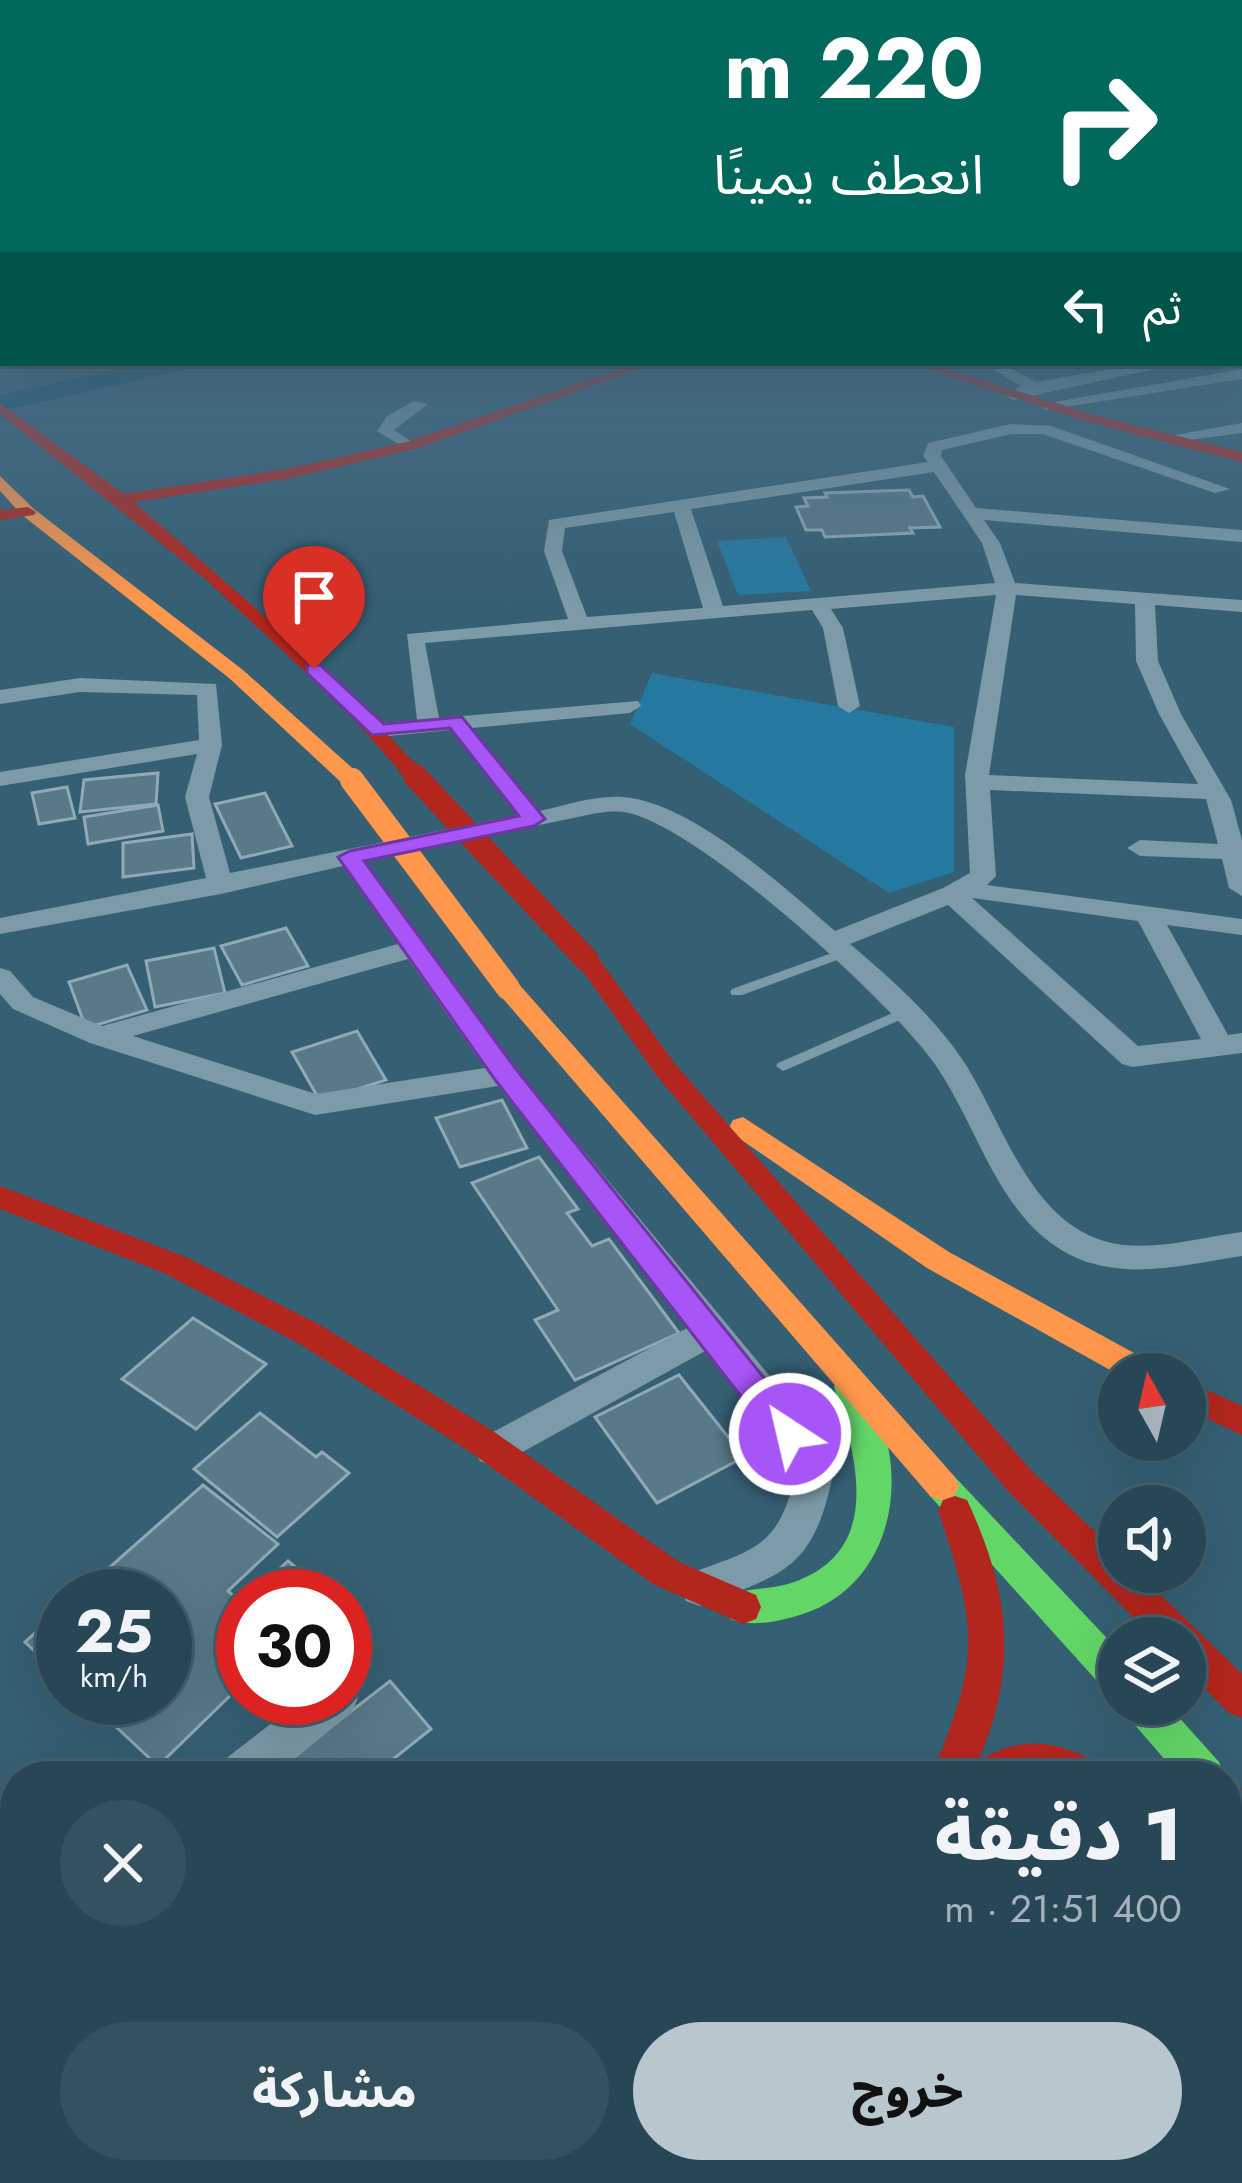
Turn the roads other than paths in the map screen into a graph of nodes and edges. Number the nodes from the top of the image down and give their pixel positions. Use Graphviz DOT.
graph roads {
  1 [pos="535,403"];
  2 [pos="1051,403"];
  3 [pos="420,404"];
  4 [pos="0,407"];
  5 [pos="1106,422"];
  6 [pos="1242,428"];
  7 [pos="1166,438"];
  8 [pos="410,446"];
  9 [pos="1242,458"];
  10 [pos="938,466"];
  11 [pos="0,477"];
  12 [pos="70,484"];
  13 [pos="128,498"];
  14 [pos="680,502"];
  15 [pos="1230,503"];
  16 [pos="14,513"];
  17 [pos="971,513"];
  18 [pos="1242,533"];
  19 [pos="182,546"];
  20 [pos="86,555"];
  21 [pos="1007,588"];
  22 [pos="1145,598"];
  23 [pos="819,606"];
  24 [pos="1242,606"];
  25 [pos="715,614"];
  26 [pos="580,625"];
  27 [pos="0,698"];
  28 [pos="630,706"];
  29 [pos="849,706"];
  30 [pos="442,723"];
  31 [pos="380,730"];
  32 [pos="211,745"];
  33 [pos="0,779"];
  34 [pos="977,782"];
  35 [pos="1214,792"];
  36 [pos="534,819"];
  37 [pos="1141,848"];
  38 [pos="1230,852"];
  39 [pos="350,857"];
  40 [pos="221,886"];
  41 [pos="1242,889"];
  42 [pos="957,891"];
  43 [pos="1147,913"];
  44 [pos="0,926"];
  45 [pos="1242,927"];
  46 [pos="836,947"];
  47 [pos="416,948"];
  48 [pos="0,977"];
  49 [pos="737,992"];
  50 [pos="12,1012"];
  51 [pos="904,1013"];
  52 [pos="100,1036"];
  53 [pos="1230,1043"];
  54 [pos="783,1066"];
  55 [pos="666,1070"];
  56 [pos="505,1075"];
  57 [pos="0,1197"];
  58 [pos="1242,1244"];
  59 [pos="712,1331"];
  60 [pos="1102,1353"];
  61 [pos="849,1384"];
  62 [pos="1206,1403"];
  63 [pos="1242,1421"];
  64 [pos="493,1450"];
  65 [pos="949,1493"];
  66 [pos="700,1588"];
  67 [pos="1158,1617"];
  68 [pos="1098,1655"];
  69 [pos="1206,1665"];
  70 [pos="1242,1700"];
  71 [pos="303,1725"];
  72 [pos="1160,1725"];
  73 [pos="259,1761"];
  74 [pos="959,1761"];
  75 [pos="1010,1761"];
  76 [pos="1044,1761"];
  77 [pos="1192,1761"];
  1 -- 8 [label="main road"];
  2 -- 5 [label="main road"];
  3 -- 8 [label="street"];
  4 -- 12 [label="main road"];
  5 -- 7 [label="main road"];
  5 -- 15 [label="street"];
  6 -- 7 [label="street"];
  7 -- 9 [label="main road"];
  8 -- 13 [label="main road"];
  10 -- 14 [label="street"];
  10 -- 15 [label="street"];
  10 -- 17 [label="street"];
  11 -- 12 [label="main road"];
  11 -- 16 [label="main road"];
  12 -- 13 [label="main road"];
  13 -- 19 [label="main road"];
  14 -- 25 [label="street"];
  14 -- 26 [label="street"];
  15 -- 18 [label="street"];
  16 -- 20 [label="main road"];
  17 -- 18 [label="street"];
  17 -- 21 [label="street"];
  19 -- 20 [label="main road"];
  19 -- 31 [label="main road"];
  20 -- 61 [label="main road, bridge"];
  21 -- 22 [label="street"];
  21 -- 23 [label="street"];
  21 -- 34 [label="street"];
  22 -- 24 [label="street"];
  22 -- 35 [label="street"];
  23 -- 25 [label="street"];
  23 -- 29 [label="street"];
  25 -- 26 [label="street"];
  26 -- 30 [label="street"];
  27 -- 32 [label="street"];
  28 -- 30 [label="street"];
  30 -- 31 [label="street"];
  30 -- 36 [label="street"];
  31 -- 55 [label="main road, bridge"];
  32 -- 33 [label="street"];
  32 -- 40 [label="street"];
  34 -- 35 [label="street"];
  34 -- 42 [label="street"];
  35 -- 38 [label="street"];
  36 -- 39 [label="street"];
  36 -- 46 [label="street"];
  37 -- 38 [label="street"];
  38 -- 41 [label="street"];
  39 -- 40 [label="street"];
  39 -- 47 [label="street"];
  40 -- 44 [label="street"];
  42 -- 43 [label="street"];
  42 -- 46 [label="street"];
  42 -- 53 [label="street"];
  43 -- 45 [label="street"];
  43 -- 53 [label="street"];
  46 -- 49 [label="lane"];
  46 -- 51 [label="street"];
  47 -- 52 [label="street"];
  47 -- 56 [label="street"];
  48 -- 50 [label="street"];
  50 -- 52 [label="street"];
  51 -- 54 [label="lane"];
  51 -- 58 [label="street"];
  52 -- 56 [label="street"];
  55 -- 60 [label="main road"];
  55 -- 67 [label="main road"];
  56 -- 59 [label="street"];
  57 -- 64 [label="main road"];
  59 -- 64 [label="street"];
  59 -- 66 [label="street"];
  61 -- 65 [label="main road"];
  61 -- 66 [label="main road"];
  62 -- 63 [label="main road"];
  64 -- 66 [label="main road"];
  65 -- 68 [label="main road"];
  65 -- 74 [label="main road"];
  69 -- 70 [label="main road"];
  71 -- 73 [label="street"];
  72 -- 77 [label="main road"];
  75 -- 76 [label="main road"];
}
